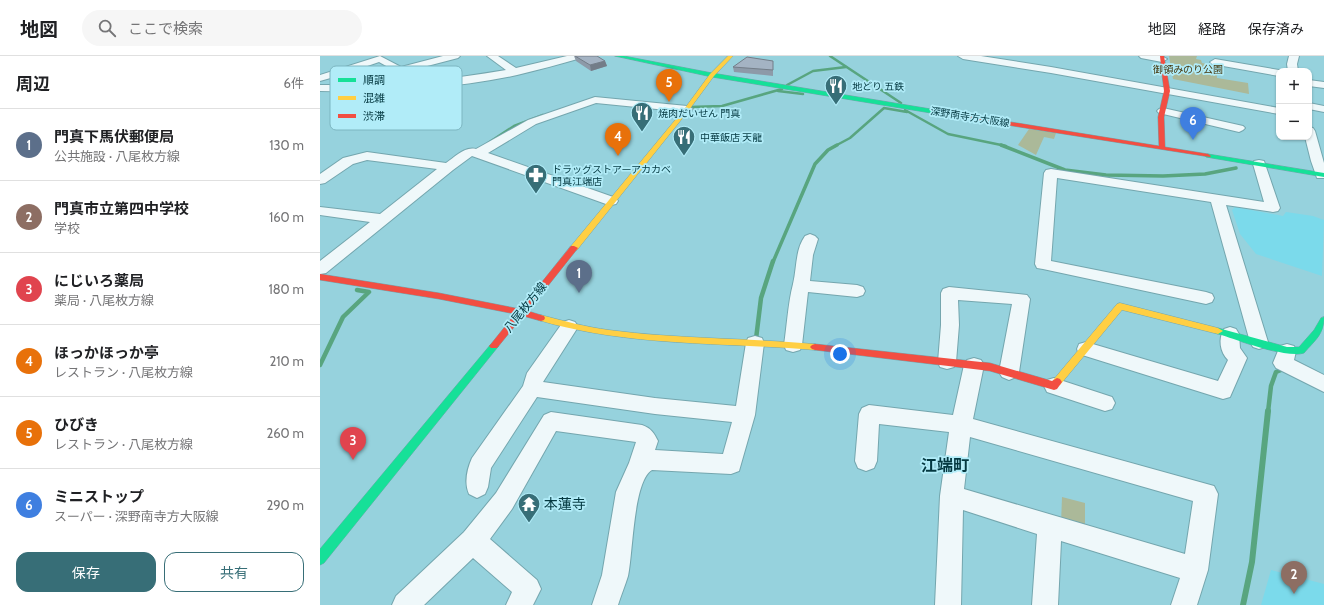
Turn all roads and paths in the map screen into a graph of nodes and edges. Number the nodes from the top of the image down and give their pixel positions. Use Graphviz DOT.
graph roads {
  1 [pos="455,56"];
  2 [pos="578,56"];
  3 [pos="617,56"];
  4 [pos="731,56"];
  5 [pos="963,56"];
  6 [pos="1144,56"];
  7 [pos="1294,56"];
  8 [pos="1162,57"];
  9 [pos="995,58"];
  10 [pos="490,60"];
  11 [pos="1220,60"];
  12 [pos="357,66"];
  13 [pos="392,66"];
  14 [pos="424,66"];
  15 [pos="1293,68"];
  16 [pos="515,72"];
  17 [pos="1276,72"];
  18 [pos="330,75"];
  19 [pos="712,75"];
  20 [pos="320,78"];
  21 [pos="462,81"];
  22 [pos="1312,83"];
  23 [pos="1324,85"];
  24 [pos="320,88"];
  25 [pos="330,88"];
  26 [pos="1167,91"];
  27 [pos="1312,99"];
  28 [pos="1324,101"];
  29 [pos="1312,107"];
  30 [pos="687,109"];
  31 [pos="1324,109"];
  32 [pos="1163,110"];
  33 [pos="1276,110"];
  34 [pos="1225,111"];
  35 [pos="1276,120"];
  36 [pos="1239,128"];
  37 [pos="1312,128"];
  38 [pos="1162,148"];
  39 [pos="478,153"];
  40 [pos="1259,164"];
  41 [pos="448,166"];
  42 [pos="1322,168"];
  43 [pos="320,180"];
  44 [pos="1217,200"];
  45 [pos="610,201"];
  46 [pos="320,211"];
  47 [pos="383,219"];
  48 [pos="810,239"];
  49 [pos="320,269"];
  50 [pos="320,277"];
  51 [pos="800,286"];
  52 [pos="857,291"];
  53 [pos="1206,298"];
  54 [pos="521,312"];
  55 [pos="569,327"];
  56 [pos="1322,329"];
  57 [pos="1230,334"];
  58 [pos="754,342"];
  59 [pos="1259,342"];
  60 [pos="793,345"];
  61 [pos="1086,349"];
  62 [pos="1287,351"];
  63 [pos="947,362"];
  64 [pos="974,365"];
  65 [pos="1009,372"];
  66 [pos="1324,384"];
  67 [pos="1054,386"];
  68 [pos="532,388"];
  69 [pos="1105,403"];
  70 [pos="745,415"];
  71 [pos="961,425"];
  72 [pos="866,461"];
  73 [pos="640,465"];
  74 [pos="477,487"];
  75 [pos="952,496"];
  76 [pos="1050,526"];
  77 [pos="473,541"];
  78 [pos="320,559"];
  79 [pos="1195,570"];
  80 [pos="405,605"];
  81 [pos="520,605"];
  82 [pos="605,605"];
  83 [pos="948,605"];
  84 [pos="1045,605"];
  85 [pos="1184,605"];
  1 -- 14 [label="street"];
  2 -- 16 [label="street"];
  3 -- 19 [label="main road, 深野南寺方大阪線"];
  4 -- 19 [label="main road, 八尾枚方線"];
  5 -- 9 [label="street"];
  6 -- 8 [label="street"];
  7 -- 15 [label="street"];
  8 -- 26 [label="main road"];
  9 -- 26 [label="street"];
  10 -- 16 [label="street"];
  11 -- 17 [label="street"];
  12 -- 13 [label="street"];
  16 -- 21 [label="street"];
  18 -- 20 [label="street"];
  19 -- 30 [label="main road, 八尾枚方線"];
  19 -- 38 [label="main road, 深野南寺方大阪線"];
  22 -- 23 [label="street"];
  24 -- 25 [label="street"];
  26 -- 32 [label="main road"];
  26 -- 33 [label="street"];
  27 -- 28 [label="street"];
  29 -- 31 [label="street"];
  30 -- 39 [label="street"];
  30 -- 45 [label="main road, 八尾枚方線"];
  32 -- 36 [label="street"];
  32 -- 38 [label="main road"];
  34 -- 35 [label="street"];
  37 -- 42 [label="street"];
  38 -- 40 [label="main road, 深野南寺方大阪線"];
  39 -- 41 [label="street"];
  39 -- 45 [label="street"];
  40 -- 42 [label="main road, 深野南寺方大阪線"];
  40 -- 44 [label="street"];
  41 -- 43 [label="street"];
  41 -- 47 [label="street"];
  44 -- 53 [label="street"];
  44 -- 59 [label="street"];
  45 -- 54 [label="main road, 八尾枚方線"];
  46 -- 47 [label="street"];
  47 -- 49 [label="street"];
  48 -- 51 [label="street"];
  50 -- 54 [label="main road"];
  51 -- 52 [label="street"];
  51 -- 60 [label="street"];
  54 -- 55 [label="main road"];
  54 -- 78 [label="main road, 八尾枚方線"];
  55 -- 58 [label="main road"];
  55 -- 68 [label="street"];
  56 -- 62 [label="main road"];
  57 -- 59 [label="main road"];
  57 -- 61 [label="main road"];
  57 -- 61 [label="street"];
  58 -- 60 [label="main road"];
  58 -- 70 [label="street"];
  59 -- 62 [label="main road"];
  60 -- 63 [label="main road"];
  61 -- 67 [label="main road"];
  62 -- 66 [label="street"];
  63 -- 64 [label="main road"];
  63 -- 65 [label="street"];
  64 -- 65 [label="main road"];
  64 -- 71 [label="street"];
  65 -- 67 [label="main road"];
  67 -- 69 [label="street"];
  68 -- 70 [label="street"];
  68 -- 74 [label="street"];
  70 -- 73 [label="street"];
  71 -- 72 [label="street"];
  71 -- 75 [label="street"];
  71 -- 79 [label="street"];
  73 -- 77 [label="street"];
  73 -- 82 [label="street"];
  75 -- 76 [label="street"];
  75 -- 83 [label="street"];
  76 -- 79 [label="street"];
  76 -- 84 [label="street"];
  77 -- 80 [label="street"];
  77 -- 81 [label="street"];
  79 -- 85 [label="street"];
}
